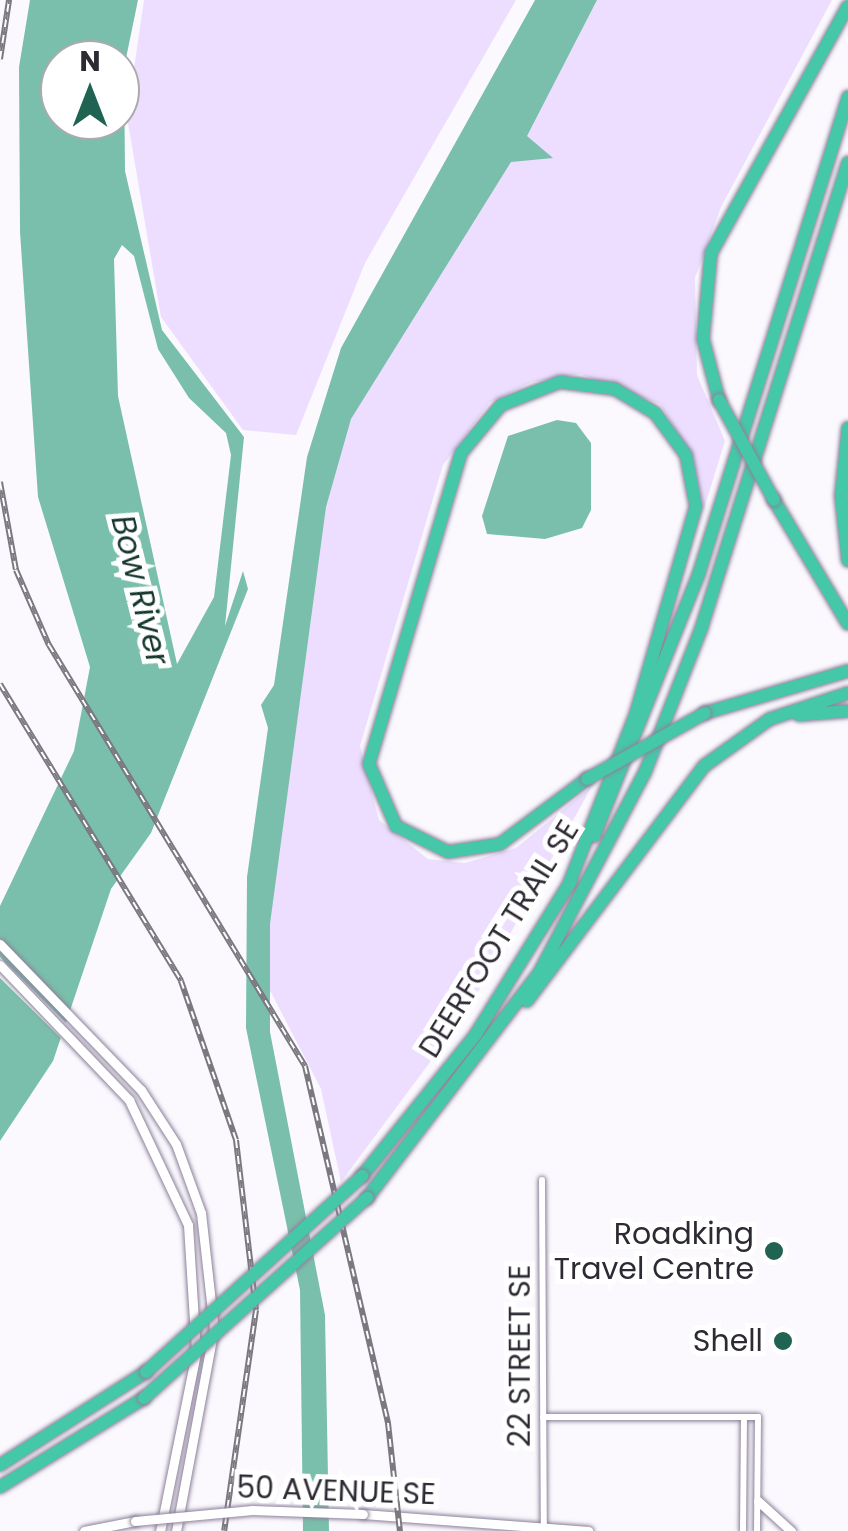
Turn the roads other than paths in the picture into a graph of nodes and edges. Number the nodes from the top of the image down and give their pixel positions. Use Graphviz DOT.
graph roads {
  1 [pos="848,6"];
  2 [pos="848,97"];
  3 [pos="848,162"];
  4 [pos="848,428"];
  5 [pos="848,561"];
  6 [pos="848,624"];
  7 [pos="848,671"];
  8 [pos="848,693"];
  9 [pos="848,711"];
  10 [pos="754,731"];
  11 [pos="568,886"];
  12 [pos="0,944"];
  13 [pos="0,965"];
  14 [pos="508,1020"];
  15 [pos="542,1180"];
  16 [pos="543,1417"];
  17 [pos="744,1417"];
  18 [pos="0,1465"];
  19 [pos="0,1487"];
  20 [pos="758,1501"];
  21 [pos="544,1529"];
  22 [pos="84,1531"];
  23 [pos="160,1531"];
  24 [pos="176,1531"];
  25 [pos="588,1531"];
  26 [pos="743,1531"];
  27 [pos="757,1531"];
  28 [pos="791,1531"];
  1 -- 6 [label="highway, bridge"];
  2 -- 11 [label="highway, DEERFOOT TRAIL SE"];
  3 -- 14 [label="highway, DEERFOOT TRAIL SE"];
  4 -- 5 [label="highway"];
  7 -- 11 [label="highway, bridge"];
  8 -- 10 [label="highway"];
  9 -- 10 [label="highway"];
  10 -- 14 [label="highway"];
  11 -- 18 [label="highway, DEERFOOT TRAIL SE, bridge"];
  12 -- 24 [label="street"];
  13 -- 23 [label="street"];
  14 -- 19 [label="highway, DEERFOOT TRAIL SE, bridge"];
  15 -- 16 [label="street, 22 STREET SE"];
  16 -- 17 [label="street"];
  16 -- 21 [label="street, 22 STREET SE"];
  17 -- 20 [label="street"];
  17 -- 26 [label="street"];
  20 -- 27 [label="street"];
  20 -- 28 [label="street"];
  21 -- 22 [label="street, 50 AVENUE SE, bridge"];
  21 -- 25 [label="street, 50 AVENUE SE"];
}
